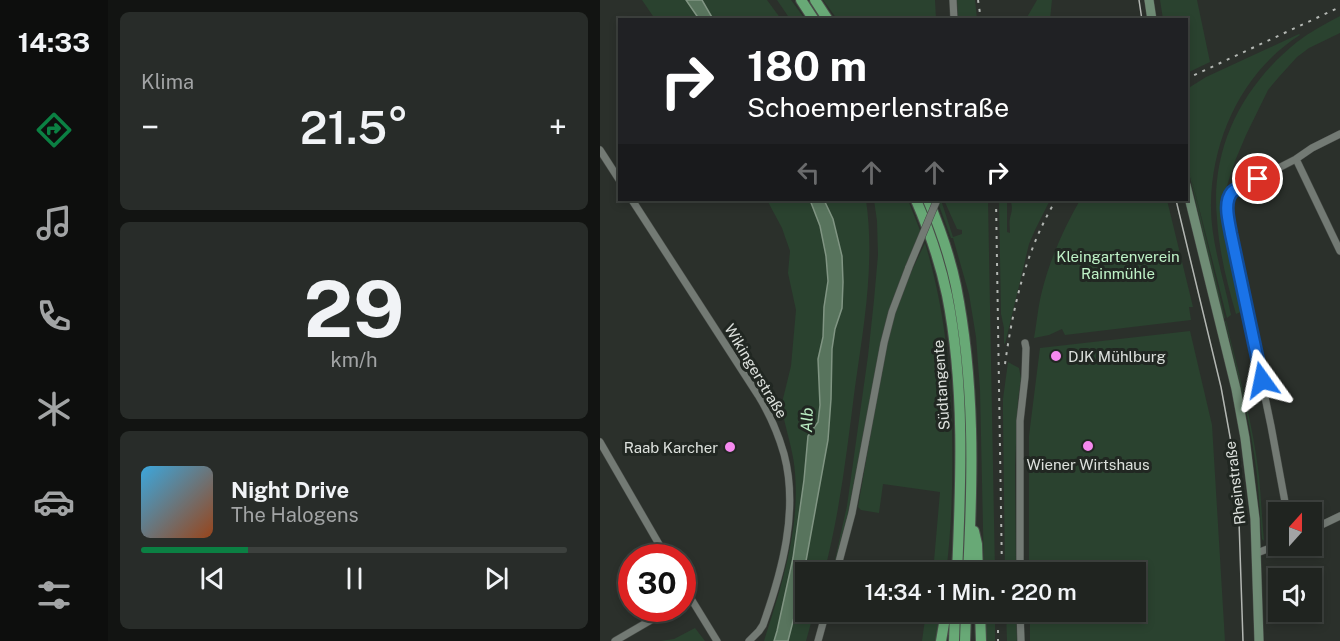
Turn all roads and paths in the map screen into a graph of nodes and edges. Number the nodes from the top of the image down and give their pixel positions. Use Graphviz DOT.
graph roads {
  1 [pos="801,0"];
  2 [pos="815,0"];
  3 [pos="953,0"];
  4 [pos="1149,0"];
  5 [pos="813,18"];
  6 [pos="827,18"];
  7 [pos="954,18"];
  8 [pos="1152,18"];
  9 [pos="1340,134"];
  10 [pos="600,150"];
  11 [pos="1296,159"];
  12 [pos="618,177"];
  13 [pos="1188,193"];
  14 [pos="633,201"];
  15 [pos="916,201"];
  16 [pos="928,201"];
  17 [pos="936,201"];
  18 [pos="1340,251"];
  19 [pos="1025,343"];
  20 [pos="600,442"];
  21 [pos="1285,502"];
  22 [pos="1340,516"];
  23 [pos="971,519"];
  24 [pos="1322,525"];
  25 [pos="659,544"];
  26 [pos="1268,549"];
  27 [pos="1257,553"];
  28 [pos="839,562"];
  29 [pos="956,562"];
  30 [pos="969,562"];
  31 [pos="978,562"];
  32 [pos="1020,562"];
  33 [pos="696,608"];
  34 [pos="648,622"];
  35 [pos="823,622"];
  36 [pos="944,622"];
  37 [pos="955,622"];
  38 [pos="966,622"];
  39 [pos="980,622"];
  40 [pos="1020,622"];
  41 [pos="615,641"];
  42 [pos="717,641"];
  43 [pos="749,641"];
  44 [pos="818,641"];
  45 [pos="941,641"];
  46 [pos="954,641"];
  47 [pos="965,641"];
  48 [pos="981,641"];
  49 [pos="1021,641"];
  50 [pos="1259,641"];
  1 -- 5 [label="highway"];
  2 -- 6 [label="highway"];
  3 -- 7 [label="street"];
  4 -- 8 [label="main road"];
  9 -- 11 [label="street"];
  10 -- 12 [label="street"];
  11 -- 18 [label="street"];
  11 -- 21 [label="street"];
  13 -- 27 [label="main road, Rheinstraße"];
  14 -- 43 [label="street, Wikingerstraße"];
  15 -- 29 [label="highway, Südtangente"];
  16 -- 23 [label="highway, Südtangente"];
  17 -- 28 [label="street, bridge"];
  19 -- 32 [label="street"];
  20 -- 25 [label="street"];
  22 -- 24 [label="street"];
  23 -- 30 [label="highway, Südtangente"];
  23 -- 31 [label="highway"];
  26 -- 27 [label="street"];
  27 -- 50 [label="main road, Rheinstraße"];
  33 -- 42 [label="street"];
  34 -- 41 [label="street"];
  35 -- 44 [label="street"];
  36 -- 45 [label="highway"];
  37 -- 46 [label="highway"];
  38 -- 47 [label="highway"];
  39 -- 48 [label="highway"];
  40 -- 49 [label="street"];
}
